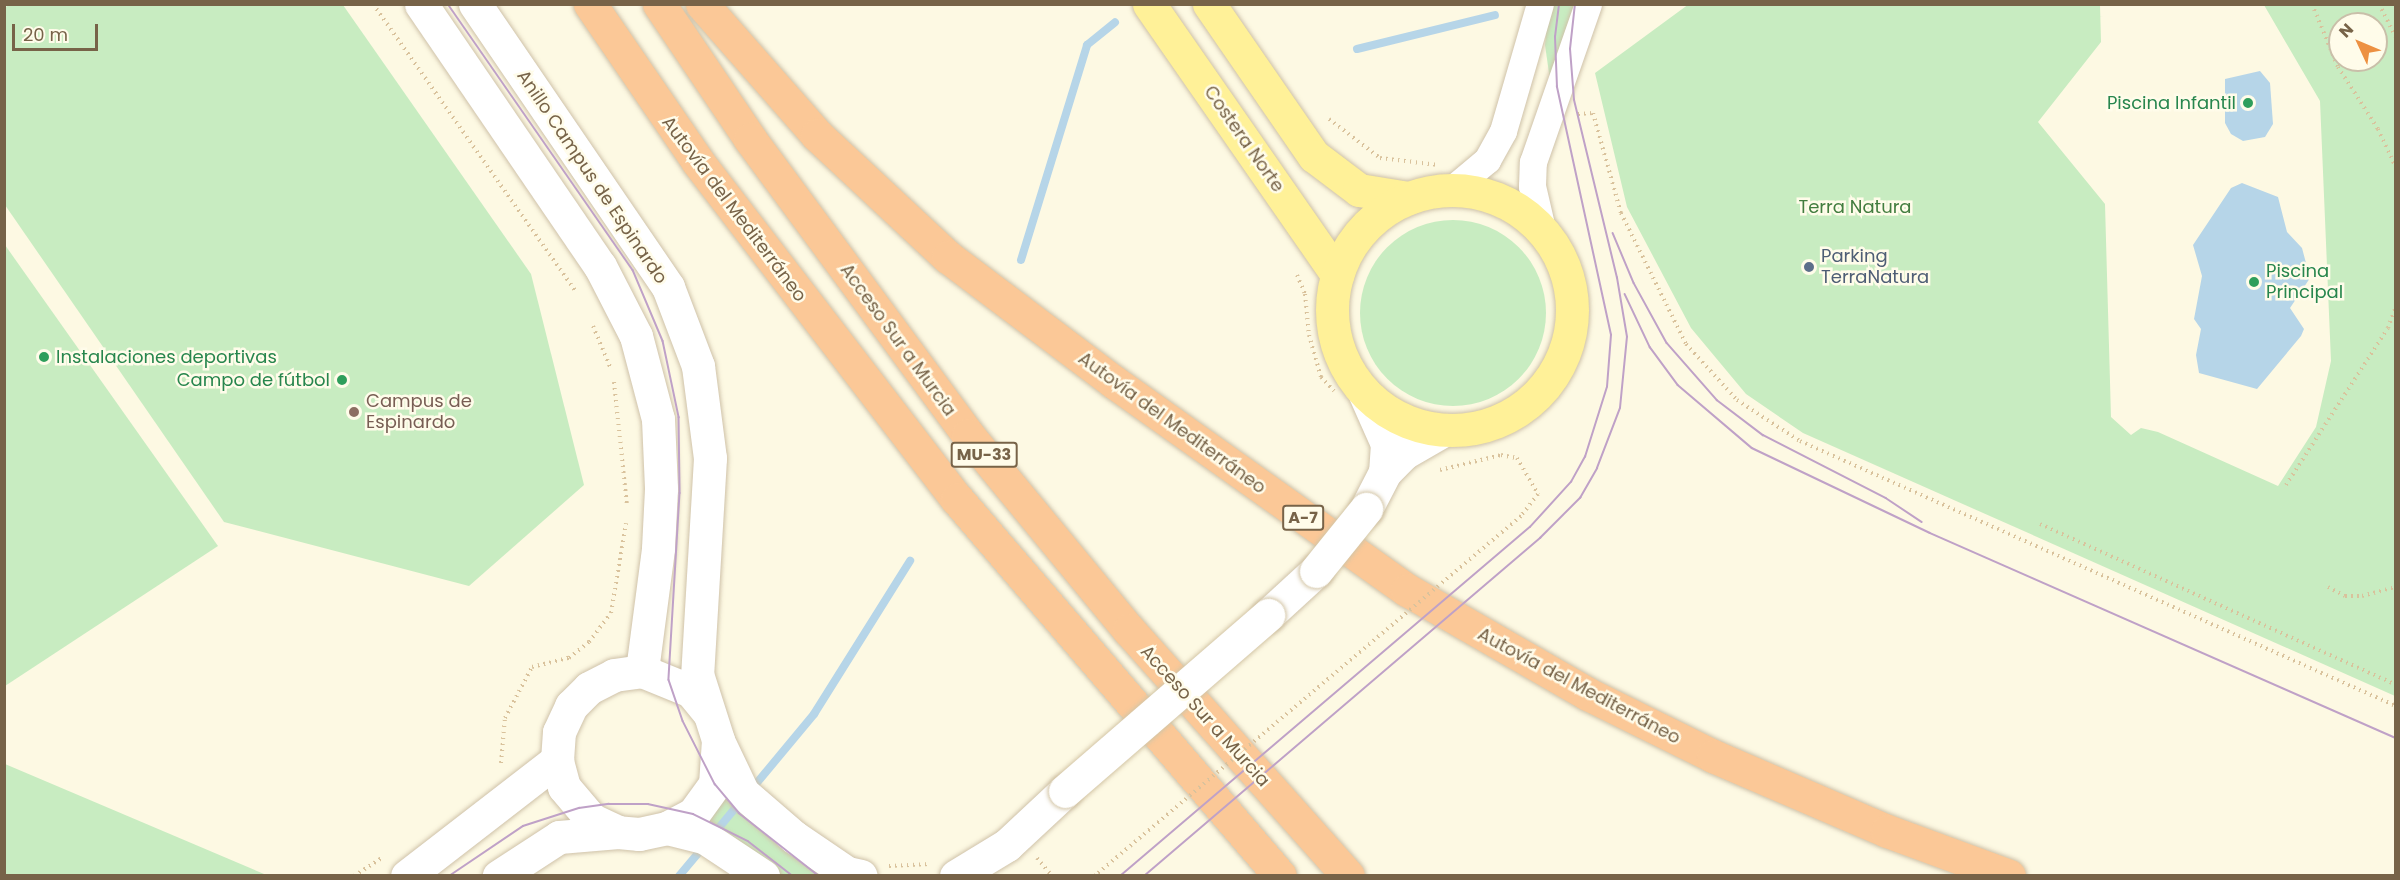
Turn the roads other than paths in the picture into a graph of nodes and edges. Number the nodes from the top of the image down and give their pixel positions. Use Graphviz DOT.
graph roads {
  1 [pos="421,4"];
  2 [pos="475,4"];
  3 [pos="590,4"];
  4 [pos="659,4"];
  5 [pos="702,4"];
  6 [pos="1149,4"];
  7 [pos="1209,4"];
  8 [pos="1540,4"];
  9 [pos="1588,4"];
  10 [pos="1450,174"];
  11 [pos="1408,198"];
  12 [pos="1542,229"];
  13 [pos="1337,275"];
  14 [pos="1350,393"];
  15 [pos="1444,430"];
  16 [pos="1395,463"];
  17 [pos="642,671"];
  18 [pos="713,727"];
  19 [pos="557,760"];
  20 [pos="667,828"];
  21 [pos="618,831"];
  22 [pos="1012,840"];
  23 [pos="396,866"];
  24 [pos="945,870"];
  25 [pos="870,871"];
  26 [pos="499,876"];
  27 [pos="763,876"];
  28 [pos="996,876"];
  29 [pos="1280,876"];
  30 [pos="1348,876"];
  31 [pos="2009,876"];
  1 -- 17 [label="main road"];
  2 -- 18 [label="main road, Anillo Campus de Espinardo"];
  3 -- 29 [label="highway, Autovía del Mediterráneo"];
  4 -- 30 [label="highway, Acceso Sur a Murcia / MU-33"];
  5 -- 31 [label="highway, Autovía del Mediterráneo / A-7"];
  6 -- 13 [label="main road, Costera Norte"];
  7 -- 11 [label="main road"];
  8 -- 10 [label="street"];
  9 -- 12 [label="street"];
  10 -- 11 [label="main road"];
  10 -- 12 [label="main road"];
  11 -- 13 [label="main road"];
  12 -- 15 [label="main road"];
  13 -- 14 [label="main road"];
  14 -- 15 [label="main road"];
  14 -- 16 [label="main road"];
  15 -- 16 [label="main road"];
  16 -- 22 [label="main road, bridge"];
  17 -- 18 [label="main road"];
  17 -- 19 [label="main road, Anillo Campus de Espinardo"];
  18 -- 20 [label="main road, Anillo Campus de Espinardo"];
  18 -- 25 [label="main road"];
  19 -- 21 [label="main road, Anillo Campus de Espinardo"];
  19 -- 23 [label="main road"];
  20 -- 21 [label="main road, Anillo Campus de Espinardo"];
  20 -- 27 [label="main road"];
  21 -- 26 [label="main road, Anillo Campus de Espinardo"];
  22 -- 24 [label="main road"];
  22 -- 28 [label="main road"];
}
